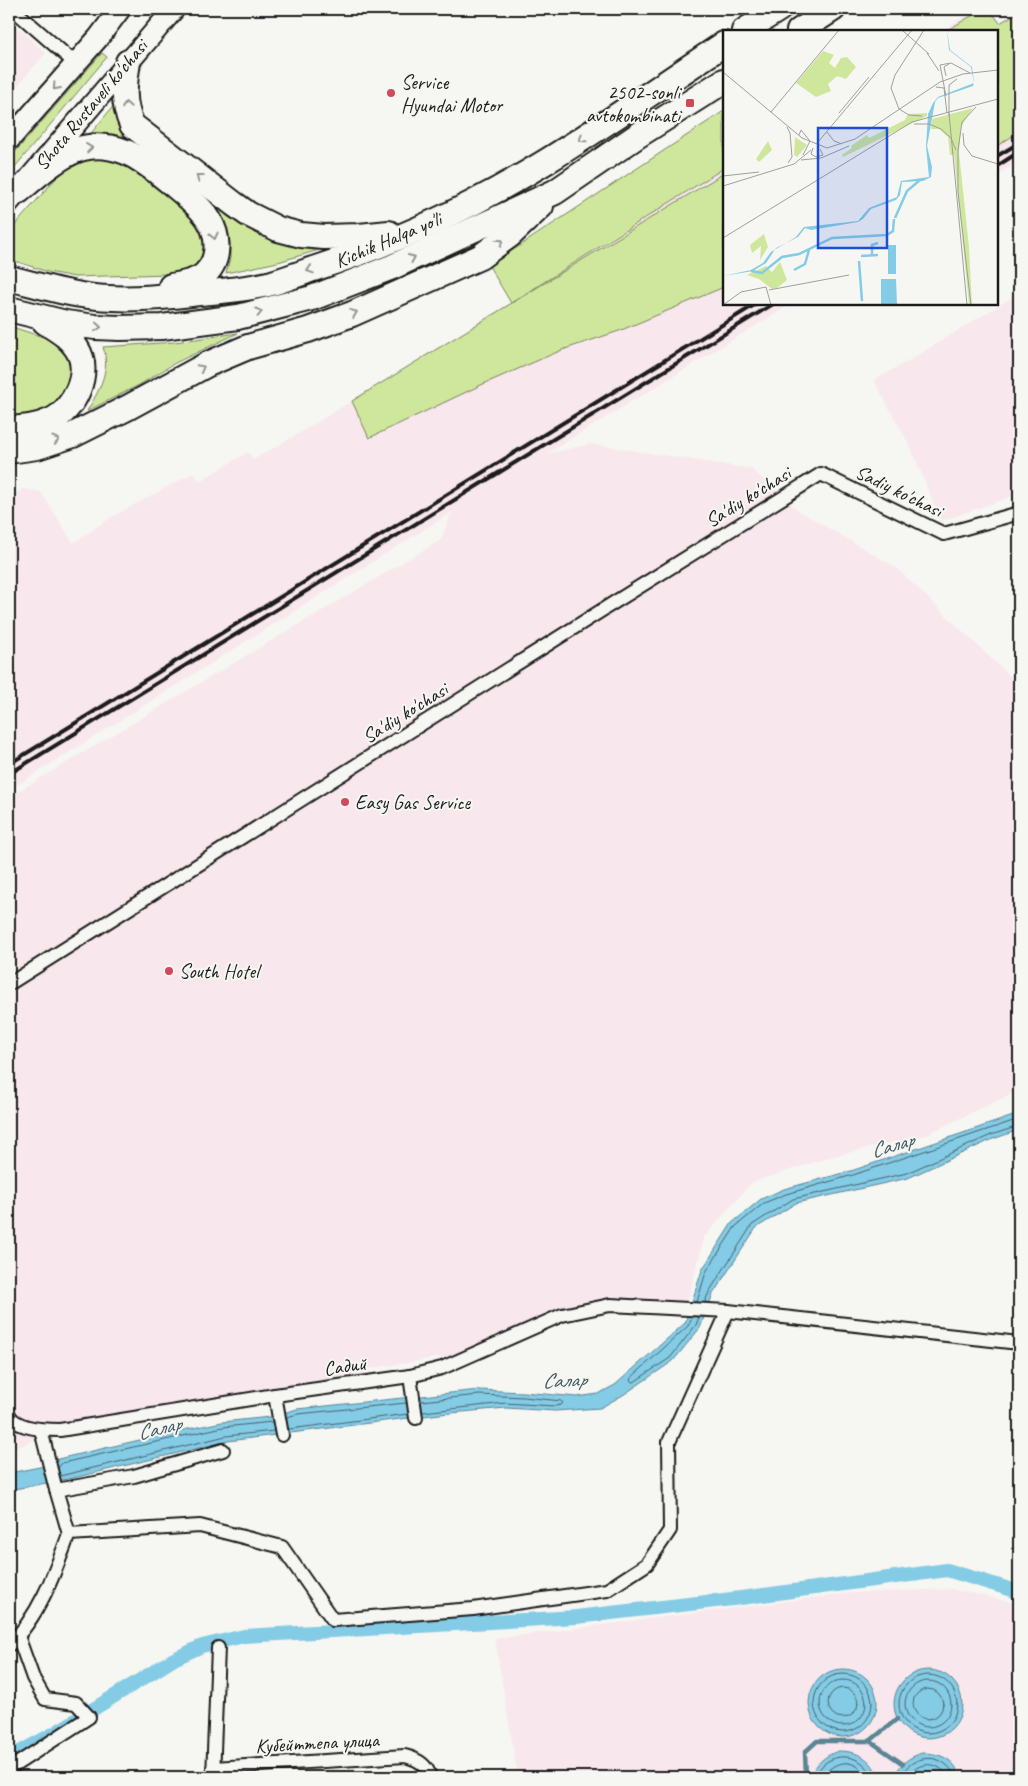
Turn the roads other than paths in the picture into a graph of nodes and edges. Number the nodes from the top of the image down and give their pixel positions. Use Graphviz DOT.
graph roads {
  1 [pos="13,9"];
  2 [pos="120,9"];
  3 [pos="174,9"];
  4 [pos="779,9"];
  5 [pos="833,9"];
  6 [pos="746,30"];
  7 [pos="801,30"];
  8 [pos="723,45"];
  9 [pos="128,62"];
  10 [pos="76,64"];
  11 [pos="723,82"];
  12 [pos="9,140"];
  13 [pos="555,192"];
  14 [pos="14,196"];
  15 [pos="417,230"];
  16 [pos="9,278"];
  17 [pos="116,298"];
  18 [pos="9,309"];
  19 [pos="32,315"];
  20 [pos="9,429"];
  21 [pos="9,451"];
  22 [pos="821,474"];
  23 [pos="1019,513"];
  24 [pos="9,984"];
  25 [pos="728,1311"];
  26 [pos="1019,1343"];
  27 [pos="410,1376"];
  28 [pos="275,1395"];
  29 [pos="9,1415"];
  30 [pos="416,1418"];
  31 [pos="41,1430"];
  32 [pos="282,1434"];
  33 [pos="222,1450"];
  34 [pos="56,1488"];
  35 [pos="70,1534"];
  36 [pos="13,1640"];
  37 [pos="218,1648"];
  38 [pos="14,1771"];
  39 [pos="213,1772"];
  40 [pos="430,1777"];
  1 -- 10 [label="street"];
  2 -- 10 [label="main road, Shota Rustaveli ko'chasi"];
  3 -- 9 [label="main road, Shota Rustaveli ko'chasi"];
  4 -- 6 [label="highway"];
  5 -- 7 [label="highway"];
  8 -- 15 [label="highway, Kichik Halqa yo'li, one-way"];
  9 -- 14 [label="main road, Shota Rustaveli ko'chasi"];
  15 -- 9 [label="highway, one-way"];
  10 -- 12 [label="main road, Shota Rustaveli ko'chasi, one-way"];
  11 -- 13 [label="highway, Kichik Halqa yo'li"];
  19 -- 13 [label="highway, Kichik Halqa yo'li, one-way"];
  21 -- 13 [label="highway, one-way"];
  14 -- 17 [label="highway, one-way"];
  15 -- 17 [label="highway, Kichik Halqa yo'li, one-way"];
  16 -- 17 [label="highway, Kichik Halqa yo'li"];
  18 -- 19 [label="highway, Kichik Halqa yo'li"];
  19 -- 20 [label="highway"];
  22 -- 23 [label="street, Sadiy ko'chasi"];
  22 -- 24 [label="street, Sa'diy ko'chasi"];
  25 -- 26 [label="street, Садий"];
  25 -- 27 [label="street, Садий"];
  25 -- 35 [label="street"];
  27 -- 28 [label="street, Садий"];
  27 -- 30 [label="street"];
  28 -- 31 [label="street, Садий"];
  28 -- 32 [label="street"];
  29 -- 31 [label="street, Садий"];
  31 -- 34 [label="street"];
  33 -- 34 [label="street"];
  34 -- 35 [label="street"];
  35 -- 36 [label="street"];
  36 -- 38 [label="street"];
  37 -- 39 [label="street, Кубейттепа улица"];
  39 -- 40 [label="street, Кубейттепа улица"];
}
